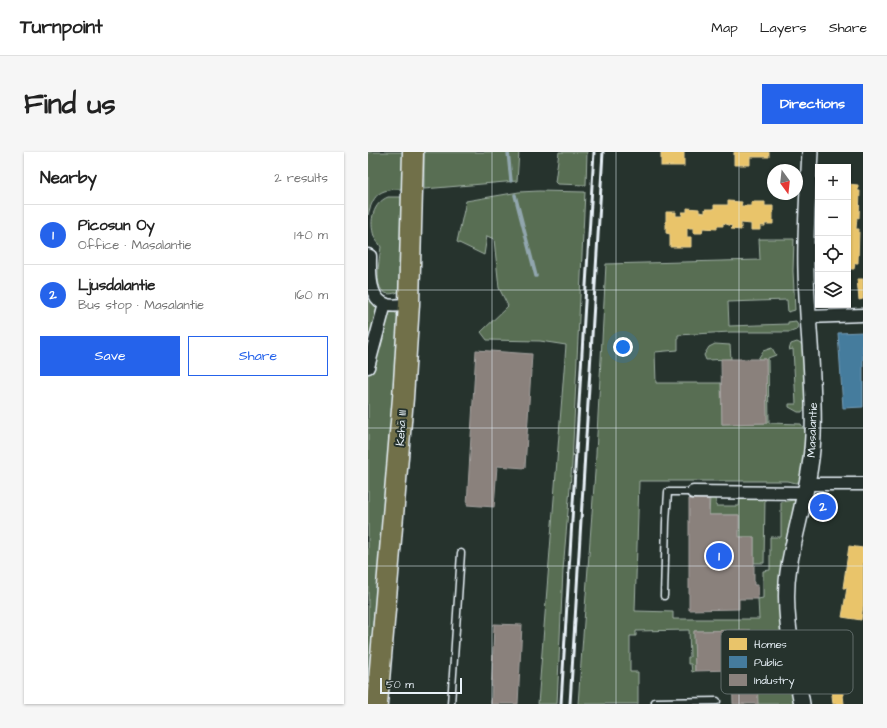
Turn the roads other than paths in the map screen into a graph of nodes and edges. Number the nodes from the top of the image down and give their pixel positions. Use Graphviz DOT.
graph roads {
  1 [pos="810,152"];
  2 [pos="414,159"];
  3 [pos="368,255"];
  4 [pos="385,304"];
  5 [pos="409,304"];
  6 [pos="863,315"];
  7 [pos="808,317"];
  8 [pos="368,367"];
  9 [pos="863,484"];
  10 [pos="807,489"];
  11 [pos="693,492"];
  12 [pos="461,553"];
  13 [pos="664,596"];
  14 [pos="790,630"];
  15 [pos="800,694"];
  16 [pos="717,701"];
  17 [pos="377,704"];
  18 [pos="451,704"];
  19 [pos="655,704"];
  20 [pos="802,704"];
  1 -- 7 [label="street, Masalantie"];
  2 -- 5 [label="highway, Kehä III"];
  3 -- 4 [label="street"];
  4 -- 5 [label="street"];
  4 -- 8 [label="street"];
  5 -- 17 [label="highway, Kehä III"];
  6 -- 7 [label="street"];
  7 -- 10 [label="street, Masalantie"];
  9 -- 10 [label="street"];
  10 -- 11 [label="street"];
  10 -- 14 [label="street, Masalantie"];
  11 -- 13 [label="lane"];
  12 -- 18 [label="lane"];
  15 -- 20 [label="street, Masalantie"];
  16 -- 19 [label="lane"];
}
